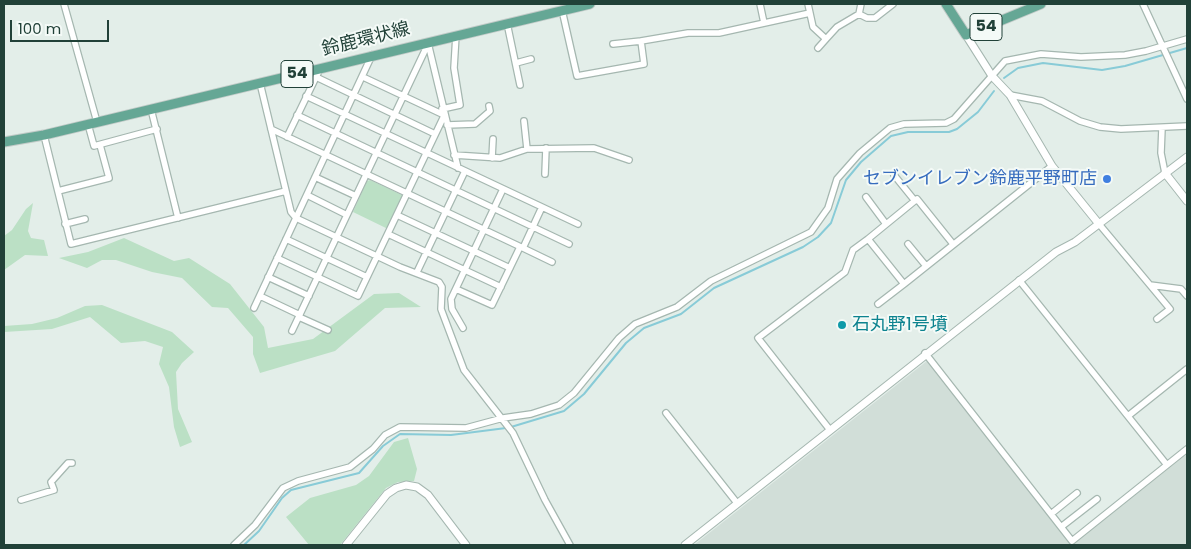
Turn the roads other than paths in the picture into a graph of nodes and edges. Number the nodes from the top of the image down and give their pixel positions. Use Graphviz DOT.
graph roads {
  1 [pos="64,4"];
  2 [pos="590,4"];
  3 [pos="760,4"];
  4 [pos="808,4"];
  5 [pos="861,4"];
  6 [pos="946,4"];
  7 [pos="1041,4"];
  8 [pos="1142,4"];
  9 [pos="574,5"];
  10 [pos="890,5"];
  11 [pos="562,10"];
  12 [pos="810,13"];
  13 [pos="859,14"];
  14 [pos="506,23"];
  15 [pos="764,23"];
  16 [pos="456,35"];
  17 [pos="966,36"];
  18 [pos="826,39"];
  19 [pos="1187,39"];
  20 [pos="641,41"];
  21 [pos="428,43"];
  22 [pos="614,44"];
  23 [pos="818,48"];
  24 [pos="1163,48"];
  25 [pos="372,55"];
  26 [pos="531,58"];
  27 [pos="516,63"];
  28 [pos="317,73"];
  29 [pos="992,76"];
  30 [pos="363,77"];
  31 [pos="260,83"];
  32 [pos="520,85"];
  33 [pos="1010,95"];
  34 [pos="306,96"];
  35 [pos="354,96"];
  36 [pos="403,96"];
  37 [pos="1187,99"];
  38 [pos="489,106"];
  39 [pos="151,109"];
  40 [pos="443,113"];
  41 [pos="345,114"];
  42 [pos="297,115"];
  43 [pos="394,115"];
  44 [pos="524,121"];
  45 [pos="92,123"];
  46 [pos="447,125"];
  47 [pos="1187,126"];
  48 [pos="1162,128"];
  49 [pos="157,129"];
  50 [pos="271,129"];
  51 [pos="336,134"];
  52 [pos="386,134"];
  53 [pos="435,134"];
  54 [pos="44,135"];
  55 [pos="287,137"];
  56 [pos="494,139"];
  57 [pos="4,142"];
  58 [pos="100,145"];
  59 [pos="546,148"];
  60 [pos="527,149"];
  61 [pos="377,152"];
  62 [pos="426,153"];
  63 [pos="454,155"];
  64 [pos="325,156"];
  65 [pos="1187,156"];
  66 [pos="492,158"];
  67 [pos="629,160"];
  68 [pos="1052,166"];
  69 [pos="458,168"];
  70 [pos="465,170"];
  71 [pos="418,172"];
  72 [pos="1165,173"];
  73 [pos="545,174"];
  74 [pos="366,175"];
  75 [pos="894,175"];
  76 [pos="315,177"];
  77 [pos="503,189"];
  78 [pos="456,190"];
  79 [pos="58,191"];
  80 [pos="286,191"];
  81 [pos="407,194"];
  82 [pos="307,195"];
  83 [pos="356,196"];
  84 [pos="866,197"];
  85 [pos="914,201"];
  86 [pos="1187,202"];
  87 [pos="542,207"];
  88 [pos="494,208"];
  89 [pos="446,212"];
  90 [pos="348,215"];
  91 [pos="397,215"];
  92 [pos="178,218"];
  93 [pos="296,218"];
  94 [pos="84,219"];
  95 [pos="65,224"];
  96 [pos="578,224"];
  97 [pos="886,224"];
  98 [pos="1099,224"];
  99 [pos="533,226"];
  100 [pos="484,230"];
  101 [pos="436,233"];
  102 [pos="388,234"];
  103 [pos="337,237"];
  104 [pos="286,239"];
  105 [pos="868,239"];
  106 [pos="569,244"];
  107 [pos="908,244"];
  108 [pos="953,244"];
  109 [pos="521,248"];
  110 [pos="474,251"];
  111 [pos="427,252"];
  112 [pos="377,256"];
  113 [pos="277,258"];
  114 [pos="327,258"];
  115 [pos="552,262"];
  116 [pos="926,266"];
  117 [pos="510,268"];
  118 [pos="465,270"];
  119 [pos="417,272"];
  120 [pos="268,277"];
  121 [pos="318,277"];
  122 [pos="367,277"];
  123 [pos="1019,280"];
  124 [pos="904,284"];
  125 [pos="1150,286"];
  126 [pos="501,287"];
  127 [pos="456,289"];
  128 [pos="260,296"];
  129 [pos="309,296"];
  130 [pos="1187,296"];
  131 [pos="878,304"];
  132 [pos="254,308"];
  133 [pos="300,316"];
  134 [pos="1157,319"];
  135 [pos="463,328"];
  136 [pos="328,330"];
  137 [pos="292,331"];
  138 [pos="925,354"];
  139 [pos="1187,369"];
  140 [pos="666,413"];
  141 [pos="1128,416"];
  142 [pos="504,420"];
  143 [pos="830,430"];
  144 [pos="1187,449"];
  145 [pos="72,463"];
  146 [pos="1168,465"];
  147 [pos="1077,493"];
  148 [pos="1097,499"];
  149 [pos="21,500"];
  150 [pos="737,503"];
  151 [pos="1051,514"];
  152 [pos="1061,527"];
  153 [pos="234,545"];
  154 [pos="346,545"];
  155 [pos="466,545"];
  156 [pos="570,545"];
  157 [pos="685,545"];
  1 -- 45 [label="street"];
  2 -- 9 [label="main road, 鈴鹿環状線 / 54"];
  3 -- 15 [label="street"];
  4 -- 12 [label="street"];
  5 -- 13 [label="street"];
  6 -- 17 [label="main road, 54"];
  7 -- 17 [label="main road, 54"];
  8 -- 24 [label="street"];
  9 -- 11 [label="main road, 鈴鹿環状線 / 54"];
  10 -- 13 [label="street"];
  11 -- 14 [label="main road, 鈴鹿環状線 / 54"];
  11 -- 20 [label="street"];
  12 -- 15 [label="street"];
  12 -- 18 [label="street"];
  13 -- 18 [label="street"];
  14 -- 16 [label="main road, 鈴鹿環状線 / 54"];
  14 -- 27 [label="street"];
  15 -- 20 [label="street"];
  16 -- 21 [label="main road, 鈴鹿環状線 / 54"];
  16 -- 40 [label="street"];
  17 -- 29 [label="street"];
  18 -- 23 [label="street"];
  19 -- 24 [label="street"];
  20 -- 22 [label="street"];
  21 -- 25 [label="main road, 鈴鹿環状線 / 54"];
  21 -- 36 [label="street"];
  21 -- 40 [label="street"];
  24 -- 29 [label="street"];
  24 -- 37 [label="street"];
  25 -- 28 [label="main road, 鈴鹿環状線 / 54"];
  25 -- 30 [label="street"];
  26 -- 27 [label="street"];
  27 -- 32 [label="street"];
  28 -- 31 [label="main road, 鈴鹿環状線 / 54"];
  28 -- 34 [label="street"];
  28 -- 35 [label="street"];
  29 -- 33 [label="street"];
  29 -- 142 [label="street"];
  30 -- 35 [label="street"];
  30 -- 36 [label="street"];
  31 -- 39 [label="main road, 鈴鹿環状線 / 54"];
  31 -- 50 [label="street"];
  33 -- 48 [label="street"];
  33 -- 68 [label="street"];
  34 -- 41 [label="street"];
  34 -- 42 [label="street"];
  35 -- 41 [label="street"];
  35 -- 43 [label="street"];
  36 -- 40 [label="street"];
  36 -- 43 [label="street"];
  38 -- 46 [label="street"];
  39 -- 45 [label="main road, 鈴鹿環状線 / 54"];
  39 -- 49 [label="street"];
  40 -- 46 [label="street"];
  40 -- 53 [label="street"];
  41 -- 51 [label="street"];
  41 -- 52 [label="street"];
  42 -- 51 [label="street"];
  42 -- 55 [label="street"];
  43 -- 52 [label="street"];
  43 -- 53 [label="street"];
  44 -- 60 [label="street"];
  45 -- 54 [label="main road, 鈴鹿環状線 / 54"];
  45 -- 58 [label="street"];
  46 -- 63 [label="street"];
  47 -- 48 [label="street"];
  48 -- 72 [label="street"];
  49 -- 58 [label="street"];
  49 -- 92 [label="street"];
  50 -- 55 [label="street"];
  50 -- 80 [label="street"];
  51 -- 61 [label="street"];
  51 -- 64 [label="street"];
  52 -- 61 [label="street"];
  52 -- 62 [label="street"];
  53 -- 62 [label="street"];
  54 -- 57 [label="main road, 鈴鹿環状線 / 54"];
  54 -- 79 [label="street"];
  55 -- 64 [label="street"];
  56 -- 66 [label="street"];
  58 -- 79 [label="street"];
  59 -- 60 [label="street"];
  59 -- 67 [label="street"];
  59 -- 73 [label="street"];
  60 -- 66 [label="street"];
  61 -- 71 [label="street"];
  61 -- 74 [label="street"];
  62 -- 69 [label="street"];
  62 -- 71 [label="street"];
  63 -- 66 [label="street"];
  63 -- 69 [label="street"];
  64 -- 74 [label="street"];
  64 -- 76 [label="street"];
  65 -- 72 [label="street"];
  68 -- 98 [label="street"];
  68 -- 108 [label="street"];
  69 -- 70 [label="street"];
  70 -- 77 [label="street"];
  70 -- 78 [label="street"];
  71 -- 78 [label="street"];
  71 -- 81 [label="street"];
  72 -- 86 [label="street"];
  72 -- 98 [label="street"];
  74 -- 81 [label="street"];
  74 -- 83 [label="street"];
  75 -- 85 [label="street"];
  76 -- 82 [label="street"];
  76 -- 83 [label="street"];
  77 -- 87 [label="street"];
  77 -- 88 [label="street"];
  78 -- 88 [label="street"];
  78 -- 89 [label="street"];
  79 -- 95 [label="street"];
  80 -- 92 [label="street"];
  80 -- 93 [label="street"];
  81 -- 89 [label="street"];
  81 -- 91 [label="street"];
  82 -- 90 [label="street"];
  82 -- 93 [label="street"];
  83 -- 90 [label="street"];
  84 -- 97 [label="street"];
  85 -- 97 [label="street"];
  85 -- 108 [label="street"];
  87 -- 96 [label="street"];
  87 -- 99 [label="street"];
  88 -- 99 [label="street"];
  88 -- 100 [label="street"];
  89 -- 100 [label="street"];
  89 -- 101 [label="street"];
  90 -- 103 [label="street"];
  91 -- 101 [label="street"];
  91 -- 102 [label="street"];
  92 -- 95 [label="street"];
  93 -- 103 [label="street"];
  93 -- 104 [label="street"];
  94 -- 95 [label="street"];
  97 -- 105 [label="street"];
  98 -- 123 [label="street"];
  98 -- 125 [label="street"];
  99 -- 106 [label="street"];
  99 -- 109 [label="street"];
  100 -- 109 [label="street"];
  100 -- 110 [label="street"];
  101 -- 110 [label="street"];
  101 -- 111 [label="street"];
  102 -- 111 [label="street"];
  102 -- 112 [label="street"];
  103 -- 112 [label="street"];
  103 -- 114 [label="street"];
  104 -- 113 [label="street"];
  104 -- 114 [label="street"];
  105 -- 124 [label="street"];
  105 -- 143 [label="street"];
  107 -- 116 [label="street"];
  108 -- 116 [label="street"];
  109 -- 115 [label="street"];
  109 -- 117 [label="street"];
  110 -- 117 [label="street"];
  110 -- 118 [label="street"];
  111 -- 118 [label="street"];
  111 -- 119 [label="street"];
  112 -- 119 [label="street"];
  112 -- 122 [label="street"];
  113 -- 120 [label="street"];
  113 -- 121 [label="street"];
  114 -- 121 [label="street"];
  114 -- 122 [label="street"];
  116 -- 124 [label="street"];
  117 -- 126 [label="street"];
  118 -- 126 [label="street"];
  118 -- 127 [label="street"];
  119 -- 142 [label="street"];
  120 -- 128 [label="street"];
  120 -- 129 [label="street"];
  121 -- 122 [label="street"];
  121 -- 129 [label="street"];
  123 -- 138 [label="street"];
  123 -- 141 [label="street"];
  124 -- 131 [label="street"];
  125 -- 130 [label="street"];
  125 -- 134 [label="street"];
  126 -- 127 [label="street"];
  127 -- 135 [label="street"];
  128 -- 132 [label="street"];
  128 -- 133 [label="street"];
  129 -- 133 [label="street"];
  133 -- 136 [label="street"];
  133 -- 137 [label="street"];
  138 -- 143 [label="street"];
  138 -- 151 [label="street"];
  139 -- 141 [label="street"];
  140 -- 150 [label="street"];
  141 -- 146 [label="street"];
  142 -- 153 [label="street"];
  142 -- 156 [label="street"];
  143 -- 150 [label="street"];
  144 -- 146 [label="street"];
  145 -- 149 [label="street"];
  146 -- 152 [label="street"];
  147 -- 151 [label="street"];
  148 -- 152 [label="street"];
  150 -- 157 [label="street"];
  151 -- 152 [label="street"];
  154 -- 155 [label="street"];
}
